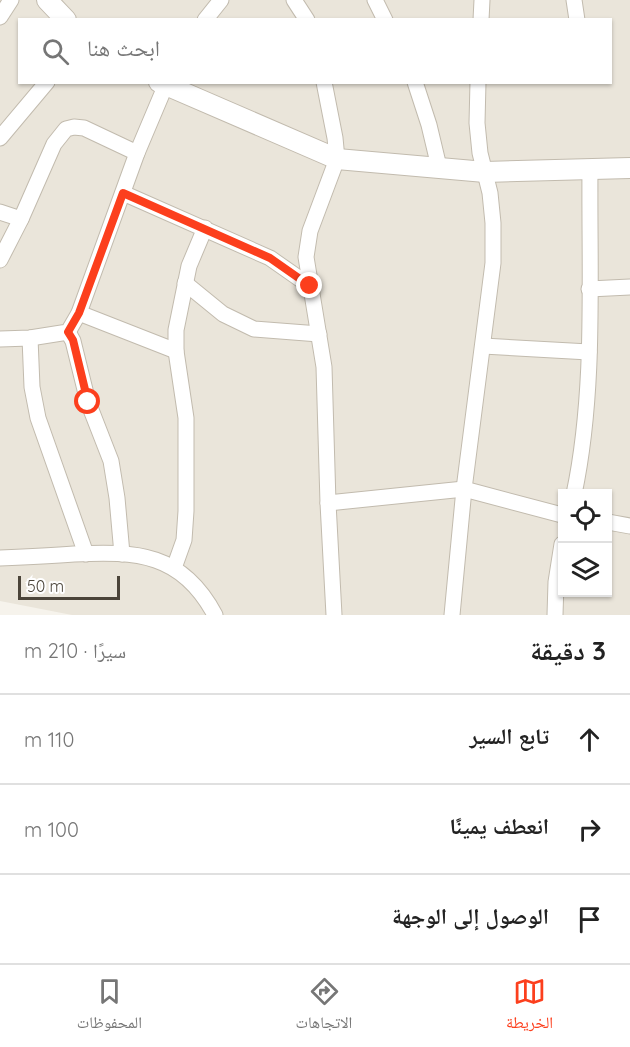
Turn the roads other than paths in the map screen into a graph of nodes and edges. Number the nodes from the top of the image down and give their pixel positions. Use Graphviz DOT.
graph roads {
  1 [pos="11,0"];
  2 [pos="47,0"];
  3 [pos="221,0"];
  4 [pos="294,0"];
  5 [pos="375,0"];
  6 [pos="482,0"];
  7 [pos="574,0"];
  8 [pos="0,17"];
  9 [pos="64,18"];
  10 [pos="208,18"];
  11 [pos="306,18"];
  12 [pos="384,18"];
  13 [pos="481,18"];
  14 [pos="577,18"];
  15 [pos="45,84"];
  16 [pos="164,84"];
  17 [pos="324,84"];
  18 [pos="416,84"];
  19 [pos="478,84"];
  20 [pos="0,138"];
  21 [pos="137,153"];
  22 [pos="337,159"];
  23 [pos="439,167"];
  24 [pos="630,168"];
  25 [pos="590,169"];
  26 [pos="485,172"];
  27 [pos="123,193"];
  28 [pos="0,212"];
  29 [pos="21,219"];
  30 [pos="204,228"];
  31 [pos="0,260"];
  32 [pos="185,283"];
  33 [pos="310,286"];
  34 [pos="630,287"];
  35 [pos="589,289"];
  36 [pos="79,313"];
  37 [pos="68,332"];
  38 [pos="319,334"];
  39 [pos="30,338"];
  40 [pos="0,339"];
  41 [pos="483,346"];
  42 [pos="176,351"];
  43 [pos="589,352"];
  44 [pos="464,489"];
  45 [pos="575,489"];
  46 [pos="328,503"];
  47 [pos="558,514"];
  48 [pos="612,523"];
  49 [pos="630,526"];
  50 [pos="86,554"];
  51 [pos="122,554"];
  52 [pos="0,558"];
  53 [pos="174,568"];
  54 [pos="558,569"];
  55 [pos="215,615"];
  56 [pos="334,615"];
  57 [pos="452,615"];
  58 [pos="555,615"];
  1 -- 8 [label="street"];
  2 -- 9 [label="street"];
  3 -- 10 [label="street"];
  4 -- 11 [label="street"];
  5 -- 12 [label="street"];
  6 -- 13 [label="street"];
  7 -- 14 [label="street"];
  15 -- 20 [label="street"];
  16 -- 21 [label="street"];
  16 -- 22 [label="street"];
  17 -- 22 [label="street"];
  18 -- 23 [label="street"];
  19 -- 26 [label="street"];
  21 -- 27 [label="street"];
  21 -- 29 [label="street"];
  22 -- 23 [label="street"];
  22 -- 33 [label="street"];
  23 -- 26 [label="street"];
  24 -- 25 [label="street"];
  25 -- 26 [label="street"];
  25 -- 35 [label="street"];
  26 -- 41 [label="street"];
  27 -- 30 [label="street"];
  27 -- 36 [label="street"];
  28 -- 29 [label="street"];
  29 -- 31 [label="street"];
  30 -- 32 [label="street"];
  30 -- 33 [label="street"];
  32 -- 38 [label="street"];
  32 -- 42 [label="street"];
  33 -- 38 [label="street"];
  34 -- 35 [label="street"];
  35 -- 43 [label="street"];
  36 -- 37 [label="street"];
  36 -- 42 [label="street"];
  37 -- 39 [label="street"];
  37 -- 51 [label="street"];
  38 -- 46 [label="street"];
  39 -- 40 [label="street"];
  39 -- 50 [label="street"];
  41 -- 43 [label="street"];
  41 -- 44 [label="street"];
  42 -- 53 [label="street"];
  43 -- 45 [label="street"];
  44 -- 46 [label="street"];
  44 -- 47 [label="street"];
  44 -- 57 [label="street"];
  46 -- 56 [label="street"];
  48 -- 49 [label="street"];
  50 -- 51 [label="street"];
  50 -- 52 [label="street"];
  51 -- 53 [label="street"];
  53 -- 55 [label="street"];
  54 -- 58 [label="street"];
}
